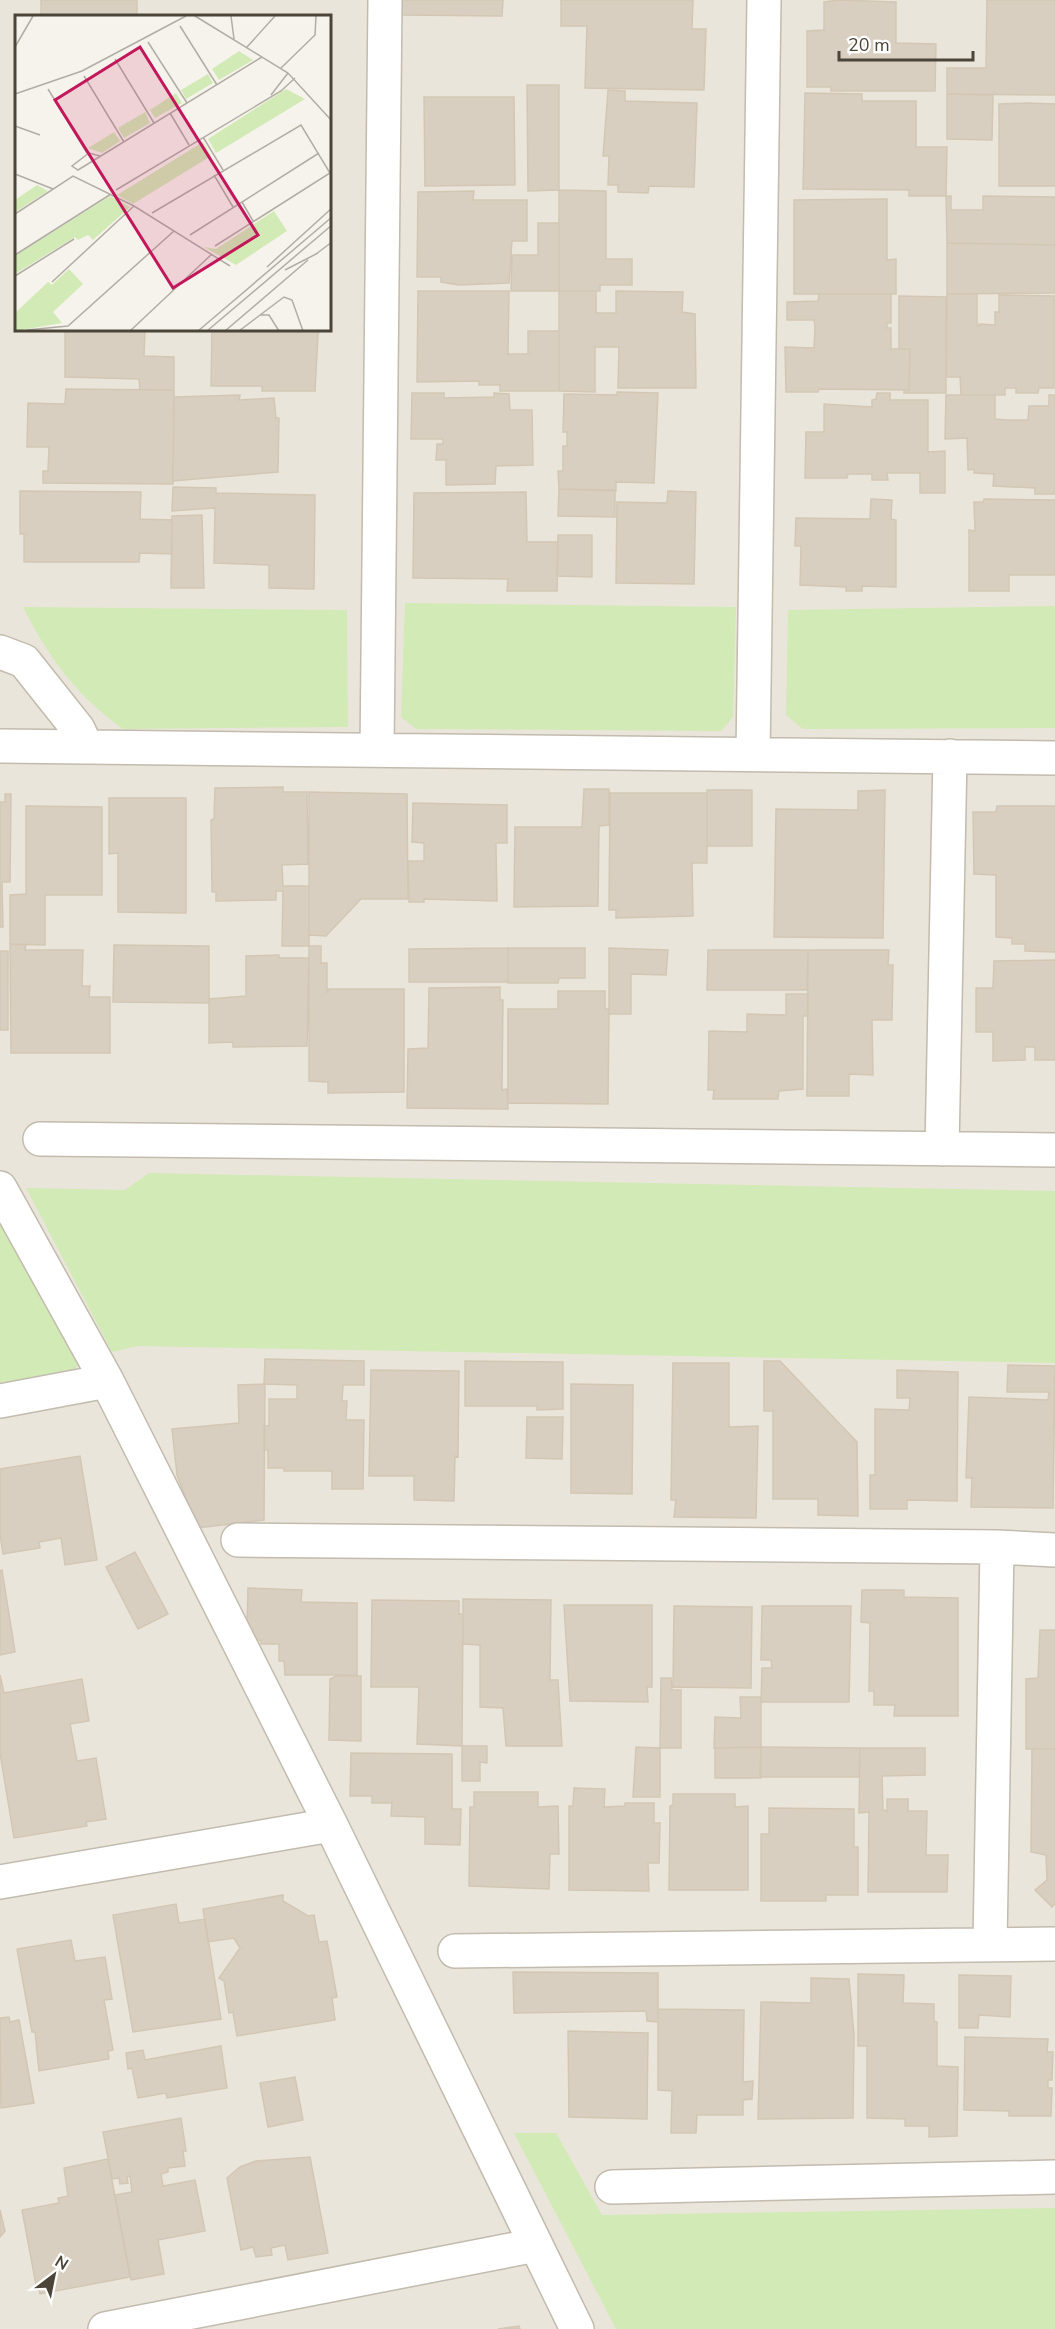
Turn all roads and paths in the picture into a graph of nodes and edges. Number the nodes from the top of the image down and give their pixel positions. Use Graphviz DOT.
graph roads {
  1 [pos="385,0"];
  2 [pos="764,0"];
  3 [pos="0,652"];
  4 [pos="0,746"];
  5 [pos="86,746"];
  6 [pos="376,750"];
  7 [pos="753,754"];
  8 [pos="950,756"];
  9 [pos="1055,758"];
  10 [pos="40,1139"];
  11 [pos="942,1149"];
  12 [pos="1055,1150"];
  13 [pos="0,1188"];
  14 [pos="107,1381"];
  15 [pos="0,1401"];
  16 [pos="238,1540"];
  17 [pos="997,1547"];
  18 [pos="1055,1550"];
  19 [pos="331,1825"];
  20 [pos="0,1882"];
  21 [pos="990,1943"];
  22 [pos="1055,1944"];
  23 [pos="455,1951"];
  24 [pos="1055,2177"];
  25 [pos="612,2187"];
  26 [pos="536,2245"];
  27 [pos="105,2329"];
  28 [pos="577,2329"];
  1 -- 6 [label="street"];
  2 -- 7 [label="street"];
  3 -- 5 [label="street"];
  4 -- 5 [label="street"];
  5 -- 6 [label="street"];
  6 -- 7 [label="street"];
  7 -- 8 [label="street"];
  8 -- 9 [label="street"];
  8 -- 11 [label="street"];
  10 -- 11 [label="street"];
  11 -- 12 [label="street"];
  13 -- 14 [label="street"];
  14 -- 15 [label="street"];
  14 -- 19 [label="street"];
  16 -- 17 [label="street"];
  17 -- 18 [label="street"];
  17 -- 21 [label="street"];
  19 -- 20 [label="street"];
  19 -- 26 [label="street"];
  21 -- 22 [label="street"];
  21 -- 23 [label="street"];
  24 -- 25 [label="street"];
  26 -- 27 [label="street"];
  26 -- 28 [label="street"];
}
